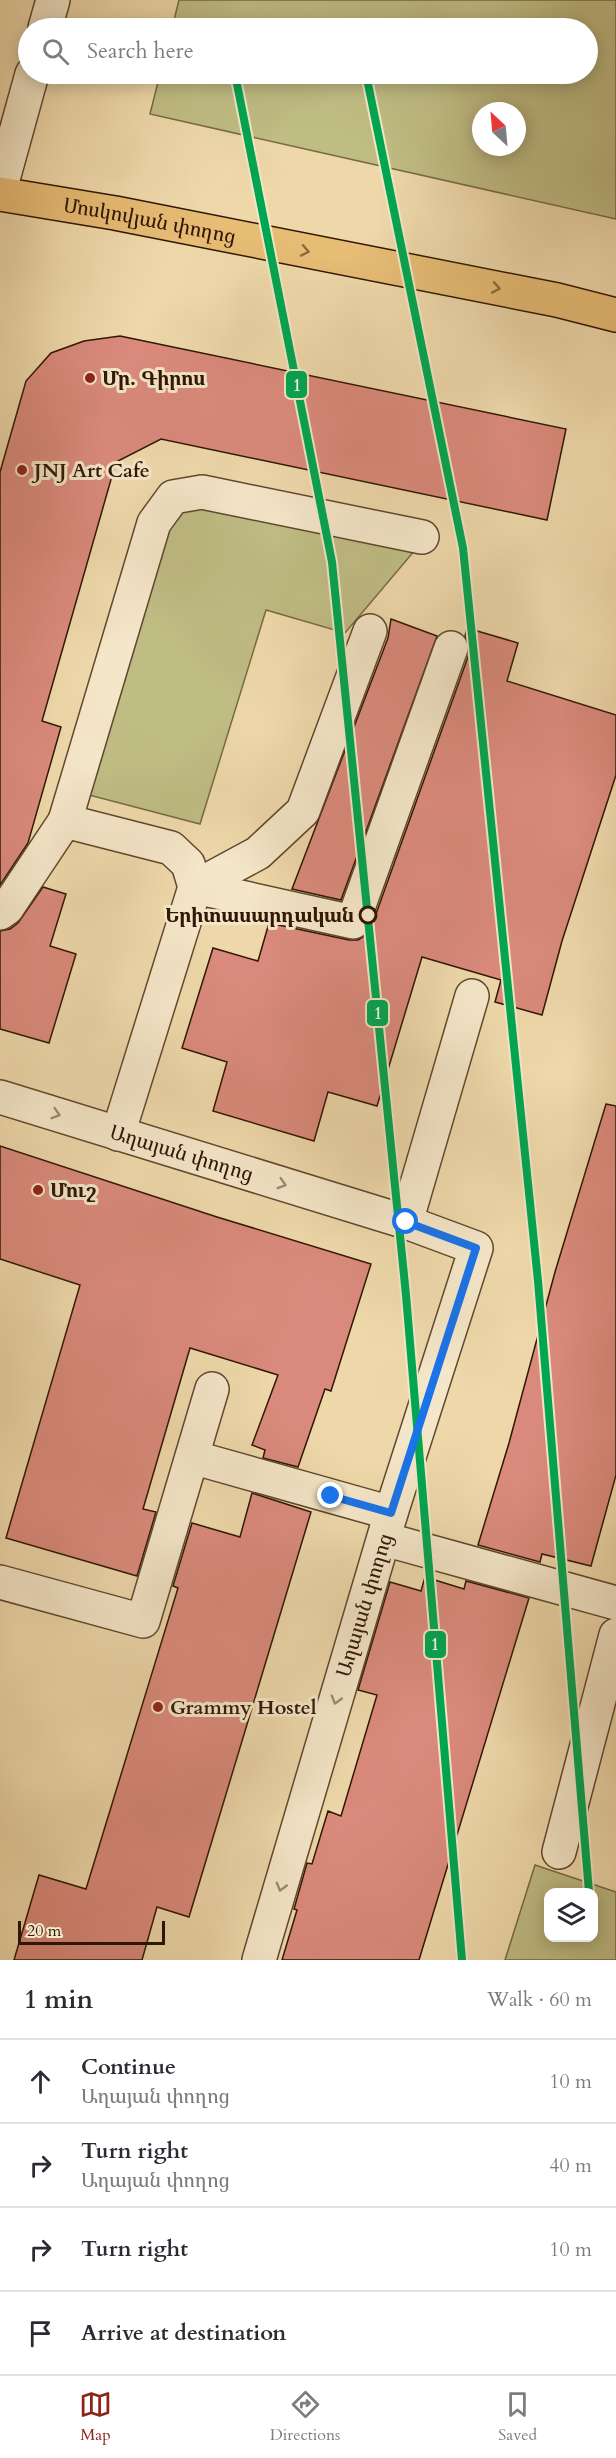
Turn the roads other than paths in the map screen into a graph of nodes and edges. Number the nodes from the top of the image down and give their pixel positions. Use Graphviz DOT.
graph roads {
  1 [pos="53,0"];
  2 [pos="48,18"];
  3 [pos="29,84"];
  4 [pos="0,192"];
  5 [pos="616,315"];
  6 [pos="422,537"];
  7 [pos="370,631"];
  8 [pos="451,648"];
  9 [pos="65,821"];
  10 [pos="195,887"];
  11 [pos="0,913"];
  12 [pos="472,996"];
  13 [pos="0,1097"];
  14 [pos="118,1134"];
  15 [pos="406,1222"];
  16 [pos="212,1389"];
  17 [pos="192,1457"];
  18 [pos="387,1526"];
  19 [pos="0,1582"];
  20 [pos="616,1603"];
  21 [pos="616,1635"];
  22 [pos="558,1852"];
  23 [pos="259,1960"];
  1 -- 2 [label="street"];
  3 -- 4 [label="street"];
  4 -- 5 [label="main road, Մոսկովյան փողոց, one-way"];
  6 -- 9 [label="street"];
  7 -- 10 [label="street"];
  8 -- 10 [label="street"];
  9 -- 10 [label="street"];
  9 -- 11 [label="street"];
  10 -- 14 [label="street"];
  12 -- 15 [label="street"];
  13 -- 14 [label="street, Աղայան փողոց, one-way"];
  14 -- 15 [label="street, Աղայան փողոց, one-way"];
  15 -- 18 [label="street, Աղայան փողոց"];
  16 -- 17 [label="street"];
  17 -- 18 [label="street"];
  17 -- 19 [label="street"];
  18 -- 20 [label="street"];
  18 -- 23 [label="street, Աղայան փողոց, one-way"];
  21 -- 22 [label="street"];
}
